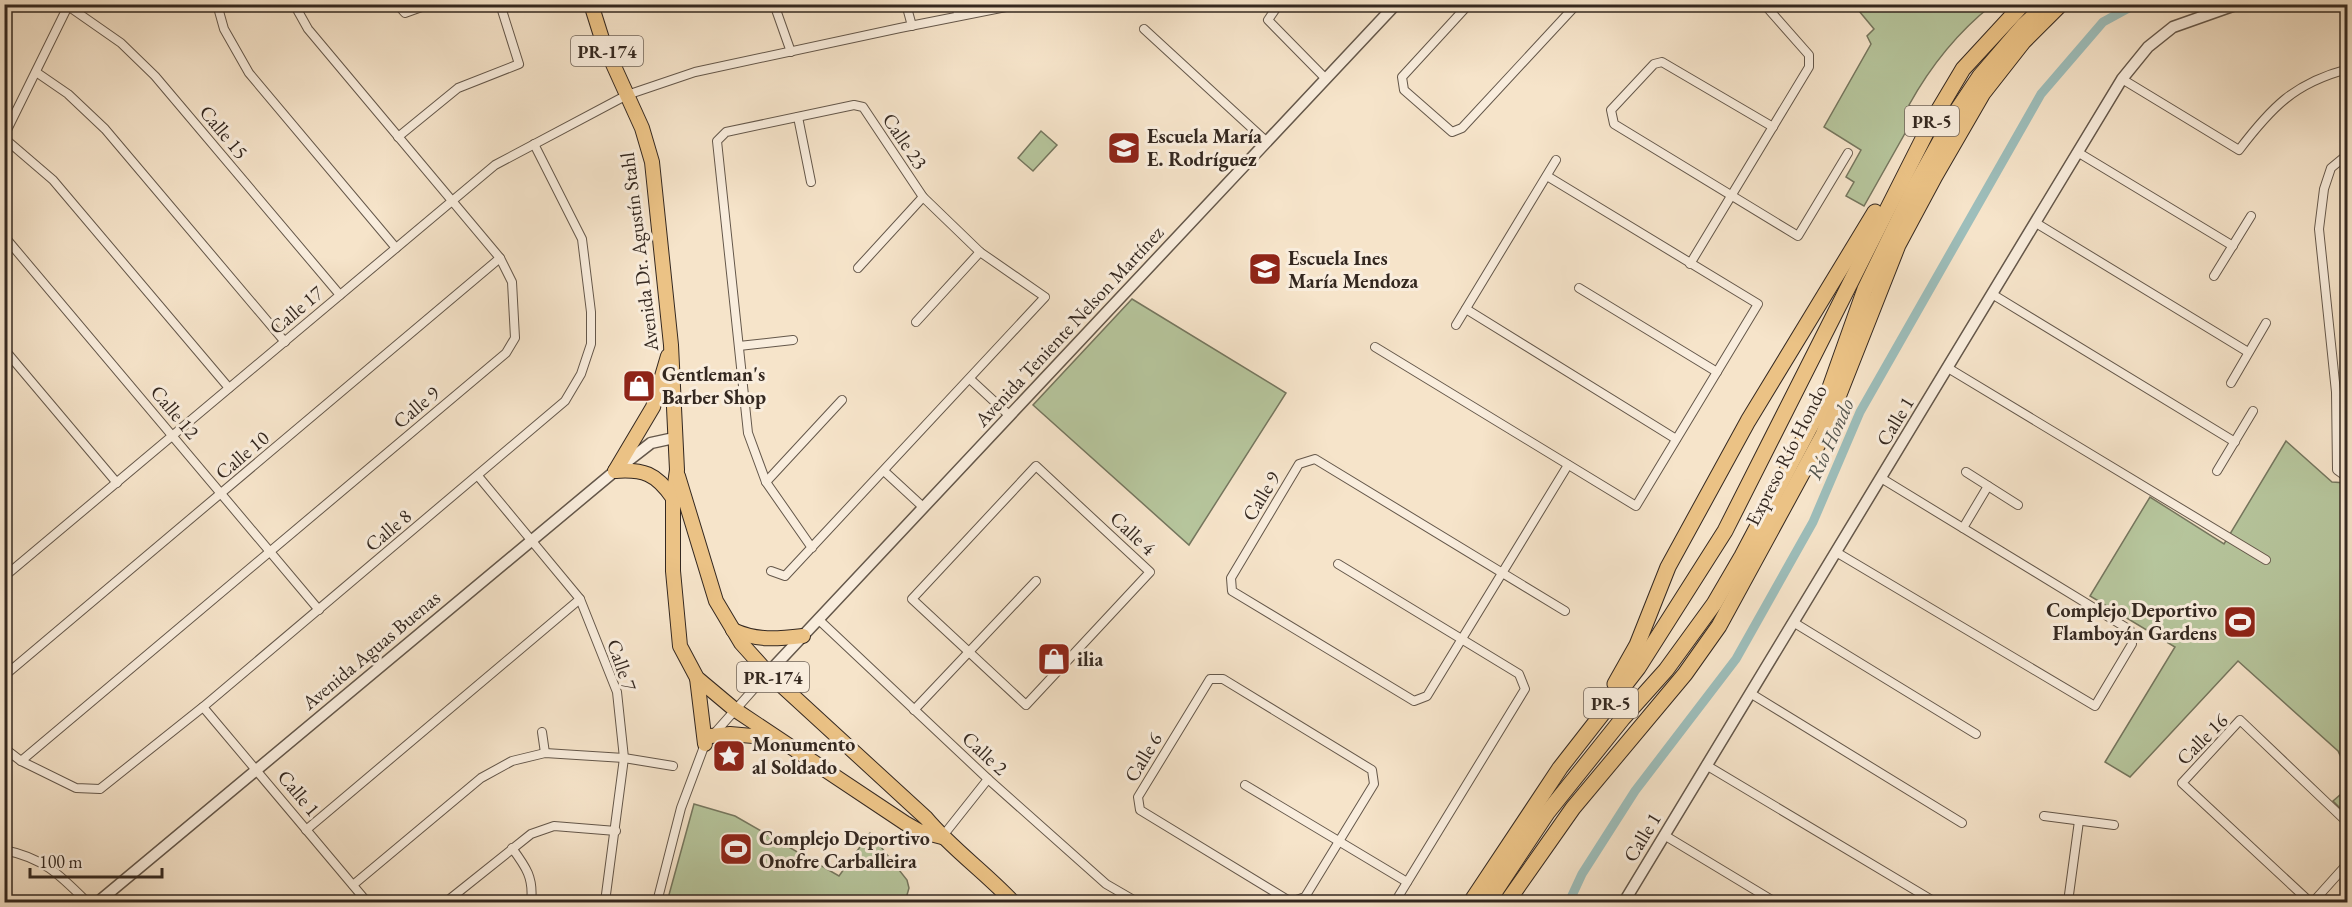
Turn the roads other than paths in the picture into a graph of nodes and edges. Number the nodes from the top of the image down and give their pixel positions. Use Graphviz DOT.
graph roads {
  1 [pos="217,4"];
  2 [pos="294,4"];
  3 [pos="398,4"];
  4 [pos="430,4"];
  5 [pos="500,4"];
  6 [pos="591,4"];
  7 [pos="774,4"];
  8 [pos="906,4"];
  9 [pos="955,4"];
  10 [pos="1279,4"];
  11 [pos="1396,4"];
  12 [pos="1469,4"];
  13 [pos="1577,4"];
  14 [pos="1764,4"];
  15 [pos="2011,4"];
  16 [pos="2023,4"];
  17 [pos="2036,4"];
  18 [pos="2047,4"];
  19 [pos="2061,4"];
  20 [pos="2238,4"];
  21 [pos="2344,4"];
  22 [pos="68,5"];
  23 [pos="1019,5"];
  24 [pos="959,16"];
  25 [pos="2348,22"];
  26 [pos="912,26"];
  27 [pos="1144,29"];
  28 [pos="791,52"];
  29 [pos="1963,69"];
  30 [pos="2348,69"];
  31 [pos="36,72"];
  32 [pos="1326,79"];
  33 [pos="2122,80"];
  34 [pos="627,95"];
  35 [pos="798,117"];
  36 [pos="1773,127"];
  37 [pos="4,137"];
  38 [pos="398,137"];
  39 [pos="1267,142"];
  40 [pos="534,144"];
  41 [pos="1848,153"];
  42 [pos="2079,153"];
  43 [pos="2348,154"];
  44 [pos="1557,160"];
  45 [pos="1904,173"];
  46 [pos="1547,176"];
  47 [pos="811,182"];
  48 [pos="1731,195"];
  49 [pos="923,197"];
  50 [pos="452,201"];
  51 [pos="2251,216"];
  52 [pos="2036,223"];
  53 [pos="4,236"];
  54 [pos="2233,246"];
  55 [pos="396,248"];
  56 [pos="980,252"];
  57 [pos="500,258"];
  58 [pos="1690,264"];
  59 [pos="858,268"];
  60 [pos="2214,276"];
  61 [pos="1580,288"];
  62 [pos="1992,294"];
  63 [pos="340,295"];
  64 [pos="1466,309"];
  65 [pos="916,322"];
  66 [pos="2266,323"];
  67 [pos="1456,325"];
  68 [pos="793,340"];
  69 [pos="285,342"];
  70 [pos="671,345"];
  71 [pos="739,346"];
  72 [pos="1375,347"];
  73 [pos="4,349"];
  74 [pos="2248,352"];
  75 [pos="1948,368"];
  76 [pos="1717,372"];
  77 [pos="970,379"];
  78 [pos="2231,382"];
  79 [pos="229,388"];
  80 [pos="842,400"];
  81 [pos="2253,411"];
  82 [pos="1010,416"];
  83 [pos="173,436"];
  84 [pos="674,438"];
  85 [pos="1676,439"];
  86 [pos="2235,442"];
  87 [pos="1568,465"];
  88 [pos="676,470"];
  89 [pos="615,471"];
  90 [pos="884,471"];
  91 [pos="2217,471"];
  92 [pos="1966,472"];
  93 [pos="478,476"];
  94 [pos="1754,476"];
  95 [pos="1881,478"];
  96 [pos="2348,478"];
  97 [pos="766,482"];
  98 [pos="117,483"];
  99 [pos="1988,486"];
  100 [pos="222,494"];
  101 [pos="673,498"];
  102 [pos="2019,505"];
  103 [pos="923,507"];
  104 [pos="1963,528"];
  105 [pos="673,538"];
  106 [pos="531,539"];
  107 [pos="812,548"];
  108 [pos="270,552"];
  109 [pos="1836,552"];
  110 [pos="2266,560"];
  111 [pos="1338,564"];
  112 [pos="706,568"];
  113 [pos="771,571"];
  114 [pos="1502,572"];
  115 [pos="4,577"];
  116 [pos="1035,582"];
  117 [pos="580,598"];
  118 [pos="319,610"];
  119 [pos="1565,611"];
  120 [pos="818,619"];
  121 [pos="1793,622"];
  122 [pos="733,630"];
  123 [pos="803,636"];
  124 [pos="1462,639"];
  125 [pos="969,651"];
  126 [pos="768,673"];
  127 [pos="4,676"];
  128 [pos="698,678"];
  129 [pos="1750,693"];
  130 [pos="203,707"];
  131 [pos="734,709"];
  132 [pos="914,710"];
  133 [pos="542,732"];
  134 [pos="1976,734"];
  135 [pos="779,738"];
  136 [pos="708,740"];
  137 [pos="4,748"];
  138 [pos="544,753"];
  139 [pos="624,758"];
  140 [pos="1568,759"];
  141 [pos="21,761"];
  142 [pos="1706,765"];
  143 [pos="673,766"];
  144 [pos="256,770"];
  145 [pos="988,779"];
  146 [pos="1245,784"];
  147 [pos="2044,816"];
  148 [pos="2079,820"];
  149 [pos="1962,823"];
  150 [pos="2348,823"];
  151 [pos="2114,825"];
  152 [pos="306,830"];
  153 [pos="616,831"];
  154 [pos="1664,835"];
  155 [pos="942,837"];
  156 [pos="1339,841"];
  157 [pos="512,848"];
  158 [pos="4,850"];
  159 [pos="1538,858"];
  160 [pos="2348,863"];
  161 [pos="1407,882"];
  162 [pos="353,885"];
  163 [pos="87,903"];
  164 [pos="98,903"];
  165 [pos="367,903"];
  166 [pos="446,903"];
  167 [pos="531,903"];
  168 [pos="605,903"];
  169 [pos="657,903"];
  170 [pos="1013,903"];
  171 [pos="1137,903"];
  172 [pos="1395,903"];
  173 [pos="1471,903"];
  174 [pos="1488,903"];
  175 [pos="1507,903"];
  176 [pos="1515,903"];
  177 [pos="1624,903"];
  178 [pos="1775,903"];
  179 [pos="1935,903"];
  180 [pos="2068,903"];
  181 [pos="2311,903"];
  1 -- 55 [label="street"];
  2 -- 38 [label="street, Calle 9"];
  3 -- 4 [label="street"];
  5 -- 38 [label="street"];
  6 -- 34 [label="highway, Avenida Dr. Agustín Stahl / PR-174"];
  7 -- 28 [label="street"];
  8 -- 26 [label="street"];
  9 -- 24 [label="street"];
  10 -- 32 [label="street"];
  11 -- 32 [label="street, Avenida Teniente Nelson Martínez"];
  12 -- 13 [label="street"];
  14 -- 36 [label="street"];
  15 -- 29 [label="highway"];
  16 -- 29 [label="highway, Expreso Río Hondo / PR-5"];
  17 -- 94 [label="highway"];
  18 -- 174 [label="highway"];
  19 -- 159 [label="highway, Expreso Río Hondo / PR-5"];
  20 -- 33 [label="street, Calle 1"];
  21 -- 25 [label="street"];
  22 -- 31 [label="street"];
  22 -- 63 [label="street, Calle 15"];
  23 -- 24 [label="street, Calle 17"];
  24 -- 26 [label="street, Calle 17"];
  26 -- 28 [label="street, Calle 17"];
  27 -- 39 [label="street"];
  28 -- 34 [label="street, Calle 17"];
  29 -- 45 [label="highway, Expreso Río Hondo / PR-5"];
  30 -- 33 [label="street"];
  31 -- 37 [label="street"];
  31 -- 69 [label="street"];
  32 -- 39 [label="street, Avenida Teniente Nelson Martínez"];
  33 -- 42 [label="street, Calle 1"];
  34 -- 40 [label="street, Calle 17"];
  34 -- 70 [label="highway, Avenida Dr. Agustín Stahl / PR-174"];
  35 -- 47 [label="street"];
  35 -- 49 [label="street, Calle 23"];
  35 -- 71 [label="street, Calle 23"];
  36 -- 48 [label="street"];
  36 -- 48 [label="street"];
  37 -- 79 [label="street"];
  38 -- 50 [label="street, Calle 9"];
  39 -- 82 [label="street, Avenida Teniente Nelson Martínez"];
  40 -- 50 [label="street, Calle 17"];
  40 -- 93 [label="street, Calle 8"];
  41 -- 48 [label="street"];
  42 -- 52 [label="street, Calle 1"];
  42 -- 54 [label="street"];
  43 -- 96 [label="street"];
  44 -- 46 [label="street"];
  45 -- 94 [label="highway, Expreso Río Hondo / PR-5"];
  45 -- 140 [label="highway"];
  46 -- 58 [label="street"];
  46 -- 64 [label="street"];
  48 -- 58 [label="street"];
  49 -- 56 [label="street, Calle 23"];
  49 -- 59 [label="street"];
  50 -- 55 [label="street, Calle 17"];
  50 -- 57 [label="street, Calle 9"];
  51 -- 54 [label="street"];
  52 -- 62 [label="street, Calle 1"];
  52 -- 74 [label="street"];
  53 -- 83 [label="street, Calle 12"];
  54 -- 60 [label="street"];
  55 -- 63 [label="street, Calle 17"];
  56 -- 65 [label="street"];
  56 -- 77 [label="street, Calle 23"];
  57 -- 100 [label="street, Calle 10"];
  57 -- 108 [label="street, Calle 9"];
  58 -- 76 [label="street"];
  61 -- 76 [label="street"];
  62 -- 75 [label="street, Calle 1"];
  62 -- 86 [label="street"];
  63 -- 69 [label="street, Calle 17"];
  64 -- 67 [label="street"];
  64 -- 85 [label="street"];
  66 -- 74 [label="street"];
  68 -- 71 [label="street"];
  69 -- 79 [label="street, Calle 17"];
  70 -- 84 [label="highway, Avenida Dr. Agustín Stahl / PR-174"];
  70 -- 89 [label="highway"];
  71 -- 97 [label="street, Calle 23"];
  72 -- 87 [label="street"];
  73 -- 98 [label="street"];
  74 -- 78 [label="street"];
  75 -- 95 [label="street, Calle 1"];
  75 -- 110 [label="street"];
  76 -- 85 [label="street"];
  77 -- 82 [label="street"];
  77 -- 90 [label="street, Calle 23"];
  79 -- 83 [label="street, Calle 17"];
  80 -- 97 [label="street"];
  81 -- 86 [label="street"];
  82 -- 103 [label="street, Avenida Teniente Nelson Martínez"];
  83 -- 98 [label="street, Calle 17"];
  83 -- 100 [label="street, Calle 12"];
  84 -- 88 [label="highway, Avenida Dr. Agustín Stahl / PR-174"];
  84 -- 89 [label="street, Avenida Aguas Buenas"];
  85 -- 87 [label="street"];
  86 -- 91 [label="street"];
  87 -- 114 [label="street"];
  88 -- 101 [label="highway, Avenida Dr. Agustín Stahl / PR-174"];
  88 -- 112 [label="highway, Avenida Dr. Agustín Stahl / PR-174"];
  89 -- 101 [label="highway"];
  89 -- 106 [label="street, Avenida Aguas Buenas"];
  90 -- 103 [label="street"];
  90 -- 107 [label="street, Calle 23"];
  92 -- 99 [label="street"];
  93 -- 106 [label="street, Calle 7"];
  93 -- 118 [label="street, Calle 8"];
  94 -- 140 [label="highway, Expreso Río Hondo / PR-5"];
  95 -- 104 [label="street"];
  95 -- 109 [label="street, Calle 1"];
  97 -- 107 [label="street, Calle 23"];
  98 -- 115 [label="street, Calle 17"];
  99 -- 102 [label="street"];
  99 -- 104 [label="street"];
  100 -- 108 [label="street, Calle 12"];
  100 -- 127 [label="street, Calle 10"];
  101 -- 105 [label="highway, Avenida Dr. Agustín Stahl / PR-174"];
  103 -- 120 [label="street, Avenida Teniente Nelson Martínez"];
  104 -- 109 [label="street"];
  105 -- 112 [label="highway"];
  105 -- 128 [label="highway, Avenida Dr. Agustín Stahl / PR-174"];
  106 -- 117 [label="street, Calle 7"];
  106 -- 144 [label="street, Avenida Aguas Buenas"];
  107 -- 113 [label="street, Calle 23"];
  108 -- 118 [label="street, Calle 12"];
  108 -- 141 [label="street, Calle 9"];
  109 -- 121 [label="street, Calle 1"];
  111 -- 124 [label="street"];
  112 -- 122 [label="highway, Avenida Dr. Agustín Stahl / PR-174"];
  114 -- 119 [label="street, Calle 9"];
  114 -- 124 [label="street"];
  114 -- 124 [label="street, Calle 9"];
  116 -- 125 [label="street"];
  117 -- 139 [label="street, Calle 7"];
  117 -- 152 [label="street"];
  118 -- 130 [label="street, Calle 8"];
  120 -- 123 [label="street, Avenida Teniente Nelson Martínez"];
  120 -- 132 [label="street, Calle 2"];
  121 -- 129 [label="street, Calle 1"];
  121 -- 134 [label="street"];
  122 -- 123 [label="highway"];
  122 -- 126 [label="highway, Avenida Dr. Agustín Stahl / PR-174"];
  123 -- 126 [label="street, Avenida Teniente Nelson Martínez"];
  124 -- 161 [label="street"];
  125 -- 125 [label="street, Calle 4"];
  125 -- 132 [label="street"];
  126 -- 131 [label="street"];
  126 -- 155 [label="highway, Avenida Dr. Agustín Stahl / PR-174"];
  128 -- 131 [label="highway, Avenida Dr. Agustín Stahl / PR-174"];
  128 -- 136 [label="highway"];
  129 -- 142 [label="street, Calle 1"];
  129 -- 149 [label="street"];
  130 -- 141 [label="street, Calle 8"];
  130 -- 144 [label="street, Calle 1"];
  131 -- 135 [label="highway, Avenida Dr. Agustín Stahl / PR-174"];
  131 -- 136 [label="street"];
  132 -- 145 [label="street, Calle 2"];
  133 -- 138 [label="street"];
  135 -- 136 [label="highway"];
  135 -- 155 [label="highway, Avenida Dr. Agustín Stahl / PR-174"];
  136 -- 169 [label="street"];
  137 -- 141 [label="street, Calle 8"];
  138 -- 139 [label="street"];
  138 -- 162 [label="street"];
  139 -- 143 [label="street"];
  139 -- 153 [label="street, Calle 7"];
  140 -- 173 [label="highway, Expreso Río Hondo / PR-5"];
  142 -- 154 [label="street, Calle 1"];
  142 -- 179 [label="street"];
  144 -- 152 [label="street, Calle 1"];
  144 -- 164 [label="street, Avenida Aguas Buenas"];
  145 -- 155 [label="street"];
  145 -- 171 [label="street, Calle 2"];
  146 -- 156 [label="street"];
  147 -- 148 [label="street"];
  148 -- 151 [label="street"];
  148 -- 180 [label="street"];
  150 -- 181 [label="street, Calle 16"];
  152 -- 162 [label="street, Calle 1"];
  153 -- 157 [label="street"];
  153 -- 168 [label="street, Calle 7"];
  154 -- 177 [label="street, Calle 1"];
  154 -- 178 [label="street"];
  155 -- 170 [label="highway, Avenida Dr. Agustín Stahl / PR-174"];
  156 -- 156 [label="street, Calle 6"];
  156 -- 161 [label="street"];
  157 -- 166 [label="street"];
  157 -- 167 [label="street"];
  158 -- 163 [label="street"];
  159 -- 175 [label="highway, Expreso Río Hondo / PR-5"];
  159 -- 176 [label="highway"];
  160 -- 181 [label="street"];
  161 -- 172 [label="street"];
  162 -- 165 [label="street, Calle 1"];
}
